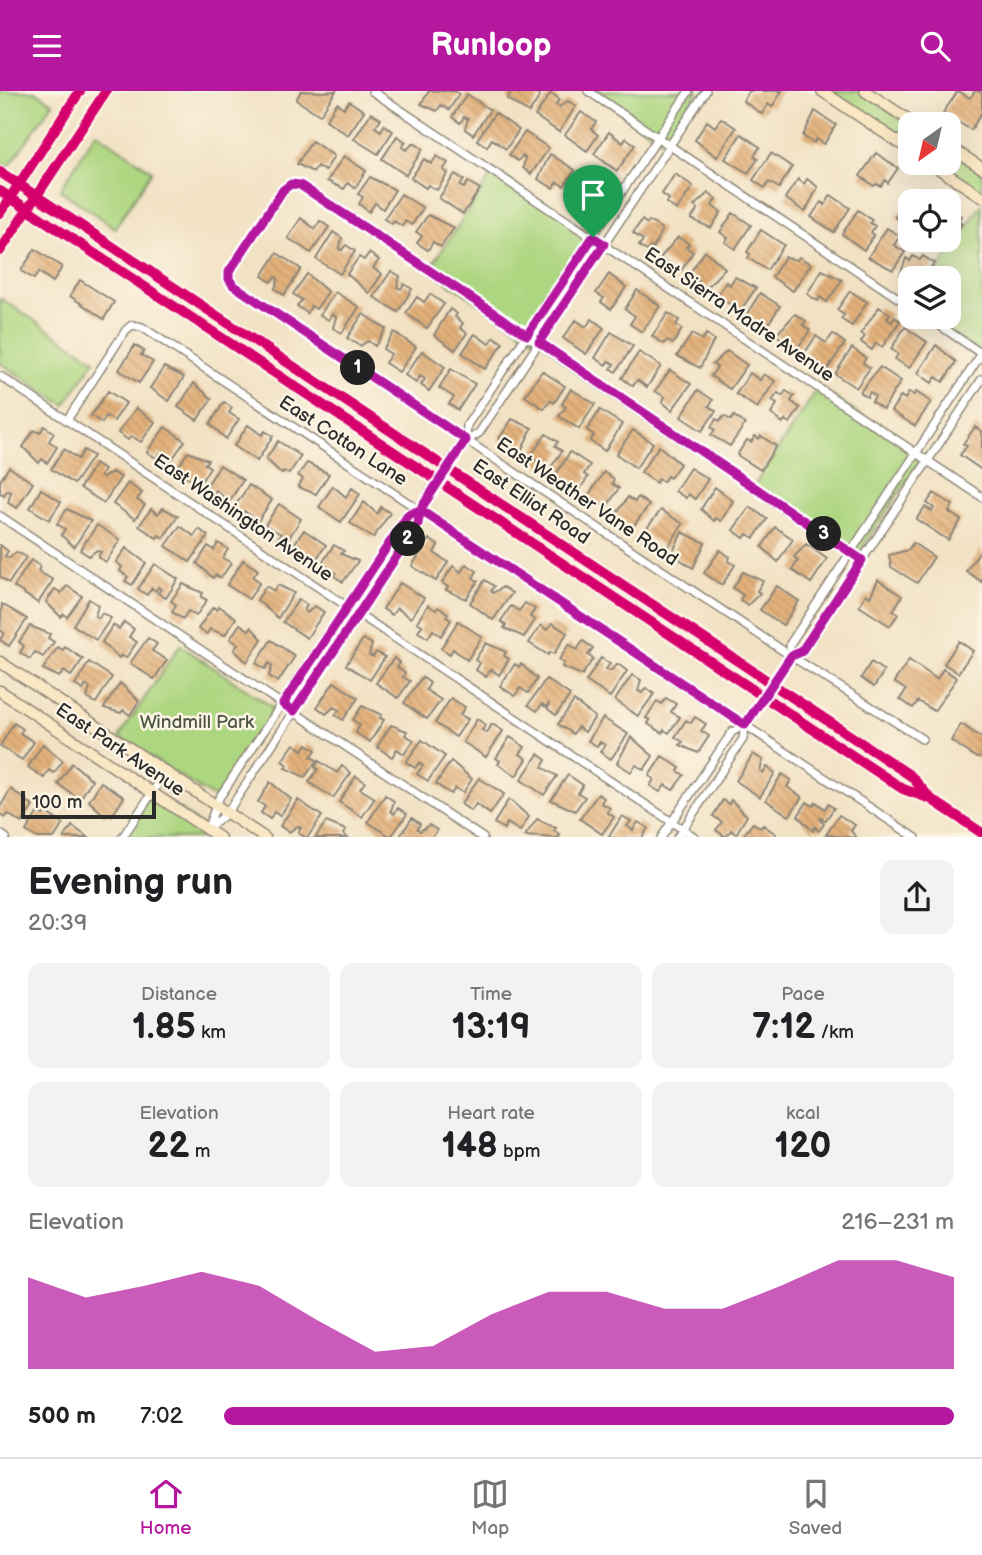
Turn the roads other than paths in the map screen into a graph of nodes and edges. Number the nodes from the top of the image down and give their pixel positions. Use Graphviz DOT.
graph roads {
  1 [pos="80,91"];
  2 [pos="106,91"];
  3 [pos="372,91"];
  4 [pos="588,91"];
  5 [pos="689,91"];
  6 [pos="706,91"];
  7 [pos="822,91"];
  8 [pos="865,91"];
  9 [pos="898,113"];
  10 [pos="658,138"];
  11 [pos="898,141"];
  12 [pos="670,146"];
  13 [pos="961,154"];
  14 [pos="982,168"];
  15 [pos="0,171"];
  16 [pos="948,175"];
  17 [pos="0,191"];
  18 [pos="15,191"];
  19 [pos="36,195"];
  20 [pos="982,197"];
  21 [pos="27,209"];
  22 [pos="0,213"];
  23 [pos="593,237"];
  24 [pos="604,244"];
  25 [pos="0,251"];
  26 [pos="898,298"];
  27 [pos="945,329"];
  28 [pos="527,335"];
  29 [pos="539,342"];
  30 [pos="982,353"];
  31 [pos="0,376"];
  32 [pos="982,379"];
  33 [pos="66,420"];
  34 [pos="466,440"];
  35 [pos="917,453"];
  36 [pos="928,461"];
  37 [pos="443,475"];
  38 [pos="982,497"];
  39 [pos="420,510"];
  40 [pos="0,516"];
  41 [pos="850,552"];
  42 [pos="862,560"];
  43 [pos="348,606"];
  44 [pos="359,613"];
  45 [pos="791,656"];
  46 [pos="0,662"];
  47 [pos="0,691"];
  48 [pos="768,691"];
  49 [pos="283,704"];
  50 [pos="294,711"];
  51 [pos="745,725"];
  52 [pos="922,739"];
  53 [pos="166,772"];
  54 [pos="153,792"];
  55 [pos="931,799"];
  56 [pos="215,804"];
  57 [pos="227,813"];
  58 [pos="678,825"];
  59 [pos="208,829"];
  60 [pos="982,833"];
  61 [pos="123,837"];
  62 [pos="219,837"];
  63 [pos="263,837"];
  64 [pos="483,837"];
  65 [pos="662,837"];
  66 [pos="677,837"];
  67 [pos="695,837"];
  68 [pos="914,837"];
  1 -- 18 [label="main road"];
  2 -- 19 [label="main road"];
  3 -- 23 [label="street, East Sierra Madre Avenue"];
  4 -- 10 [label="street"];
  5 -- 10 [label="street"];
  6 -- 12 [label="street"];
  7 -- 11 [label="main road"];
  8 -- 9 [label="main road"];
  10 -- 12 [label="street"];
  10 -- 23 [label="street"];
  12 -- 24 [label="street"];
  12 -- 26 [label="street"];
  13 -- 14 [label="main road"];
  15 -- 18 [label="main road, East Elliot Road"];
  16 -- 20 [label="main road"];
  17 -- 18 [label="main road, East Elliot Road"];
  18 -- 19 [label="main road, East Elliot Road"];
  18 -- 21 [label="main road, East Elliot Road"];
  18 -- 22 [label="main road"];
  19 -- 21 [label="main road"];
  19 -- 37 [label="main road, East Elliot Road"];
  21 -- 25 [label="main road"];
  21 -- 37 [label="main road, East Elliot Road"];
  23 -- 24 [label="street, East Sierra Madre Avenue"];
  23 -- 28 [label="street"];
  24 -- 29 [label="street"];
  24 -- 35 [label="street, East Sierra Madre Avenue"];
  27 -- 30 [label="street"];
  28 -- 29 [label="street"];
  28 -- 34 [label="street"];
  28 -- 34 [label="street, East Weather Vane Road"];
  29 -- 34 [label="street"];
  29 -- 41 [label="street"];
  30 -- 35 [label="street"];
  31 -- 33 [label="street, East Washington Avenue"];
  32 -- 36 [label="street"];
  33 -- 39 [label="street, East Cotton Lane"];
  33 -- 43 [label="street, East Washington Avenue"];
  34 -- 37 [label="street"];
  34 -- 45 [label="street, East Weather Vane Road"];
  35 -- 36 [label="street, East Sierra Madre Avenue"];
  35 -- 41 [label="street"];
  36 -- 38 [label="street, East Sierra Madre Avenue"];
  36 -- 42 [label="street"];
  37 -- 39 [label="street"];
  37 -- 48 [label="main road, East Elliot Road"];
  37 -- 48 [label="main road, East Elliot Road"];
  39 -- 43 [label="street"];
  39 -- 44 [label="street"];
  39 -- 51 [label="street, East Cotton Lane"];
  40 -- 49 [label="street"];
  41 -- 42 [label="street"];
  41 -- 45 [label="street"];
  42 -- 45 [label="street"];
  43 -- 44 [label="street, East Washington Avenue"];
  43 -- 49 [label="street"];
  44 -- 50 [label="street"];
  44 -- 58 [label="street, East Washington Avenue"];
  45 -- 48 [label="street"];
  45 -- 52 [label="street, East Weather Vane Road"];
  46 -- 53 [label="main road, East Park Avenue"];
  47 -- 54 [label="main road, East Park Avenue"];
  48 -- 51 [label="street"];
  48 -- 55 [label="main road, East Elliot Road"];
  48 -- 55 [label="main road, East Elliot Road"];
  49 -- 50 [label="street"];
  49 -- 56 [label="street"];
  50 -- 57 [label="street"];
  50 -- 64 [label="street"];
  51 -- 58 [label="street"];
  51 -- 58 [label="street"];
  51 -- 68 [label="street, East Cotton Lane"];
  53 -- 54 [label="street"];
  53 -- 56 [label="main road, East Park Avenue"];
  54 -- 59 [label="main road, East Park Avenue"];
  54 -- 61 [label="street"];
  55 -- 60 [label="main road, East Elliot Road"];
  56 -- 57 [label="main road, East Park Avenue"];
  56 -- 59 [label="street"];
  57 -- 59 [label="street"];
  57 -- 63 [label="main road, East Park Avenue"];
  58 -- 65 [label="street"];
  58 -- 66 [label="street"];
  58 -- 67 [label="street, East Washington Avenue"];
  59 -- 62 [label="main road, East Park Avenue"];
}
